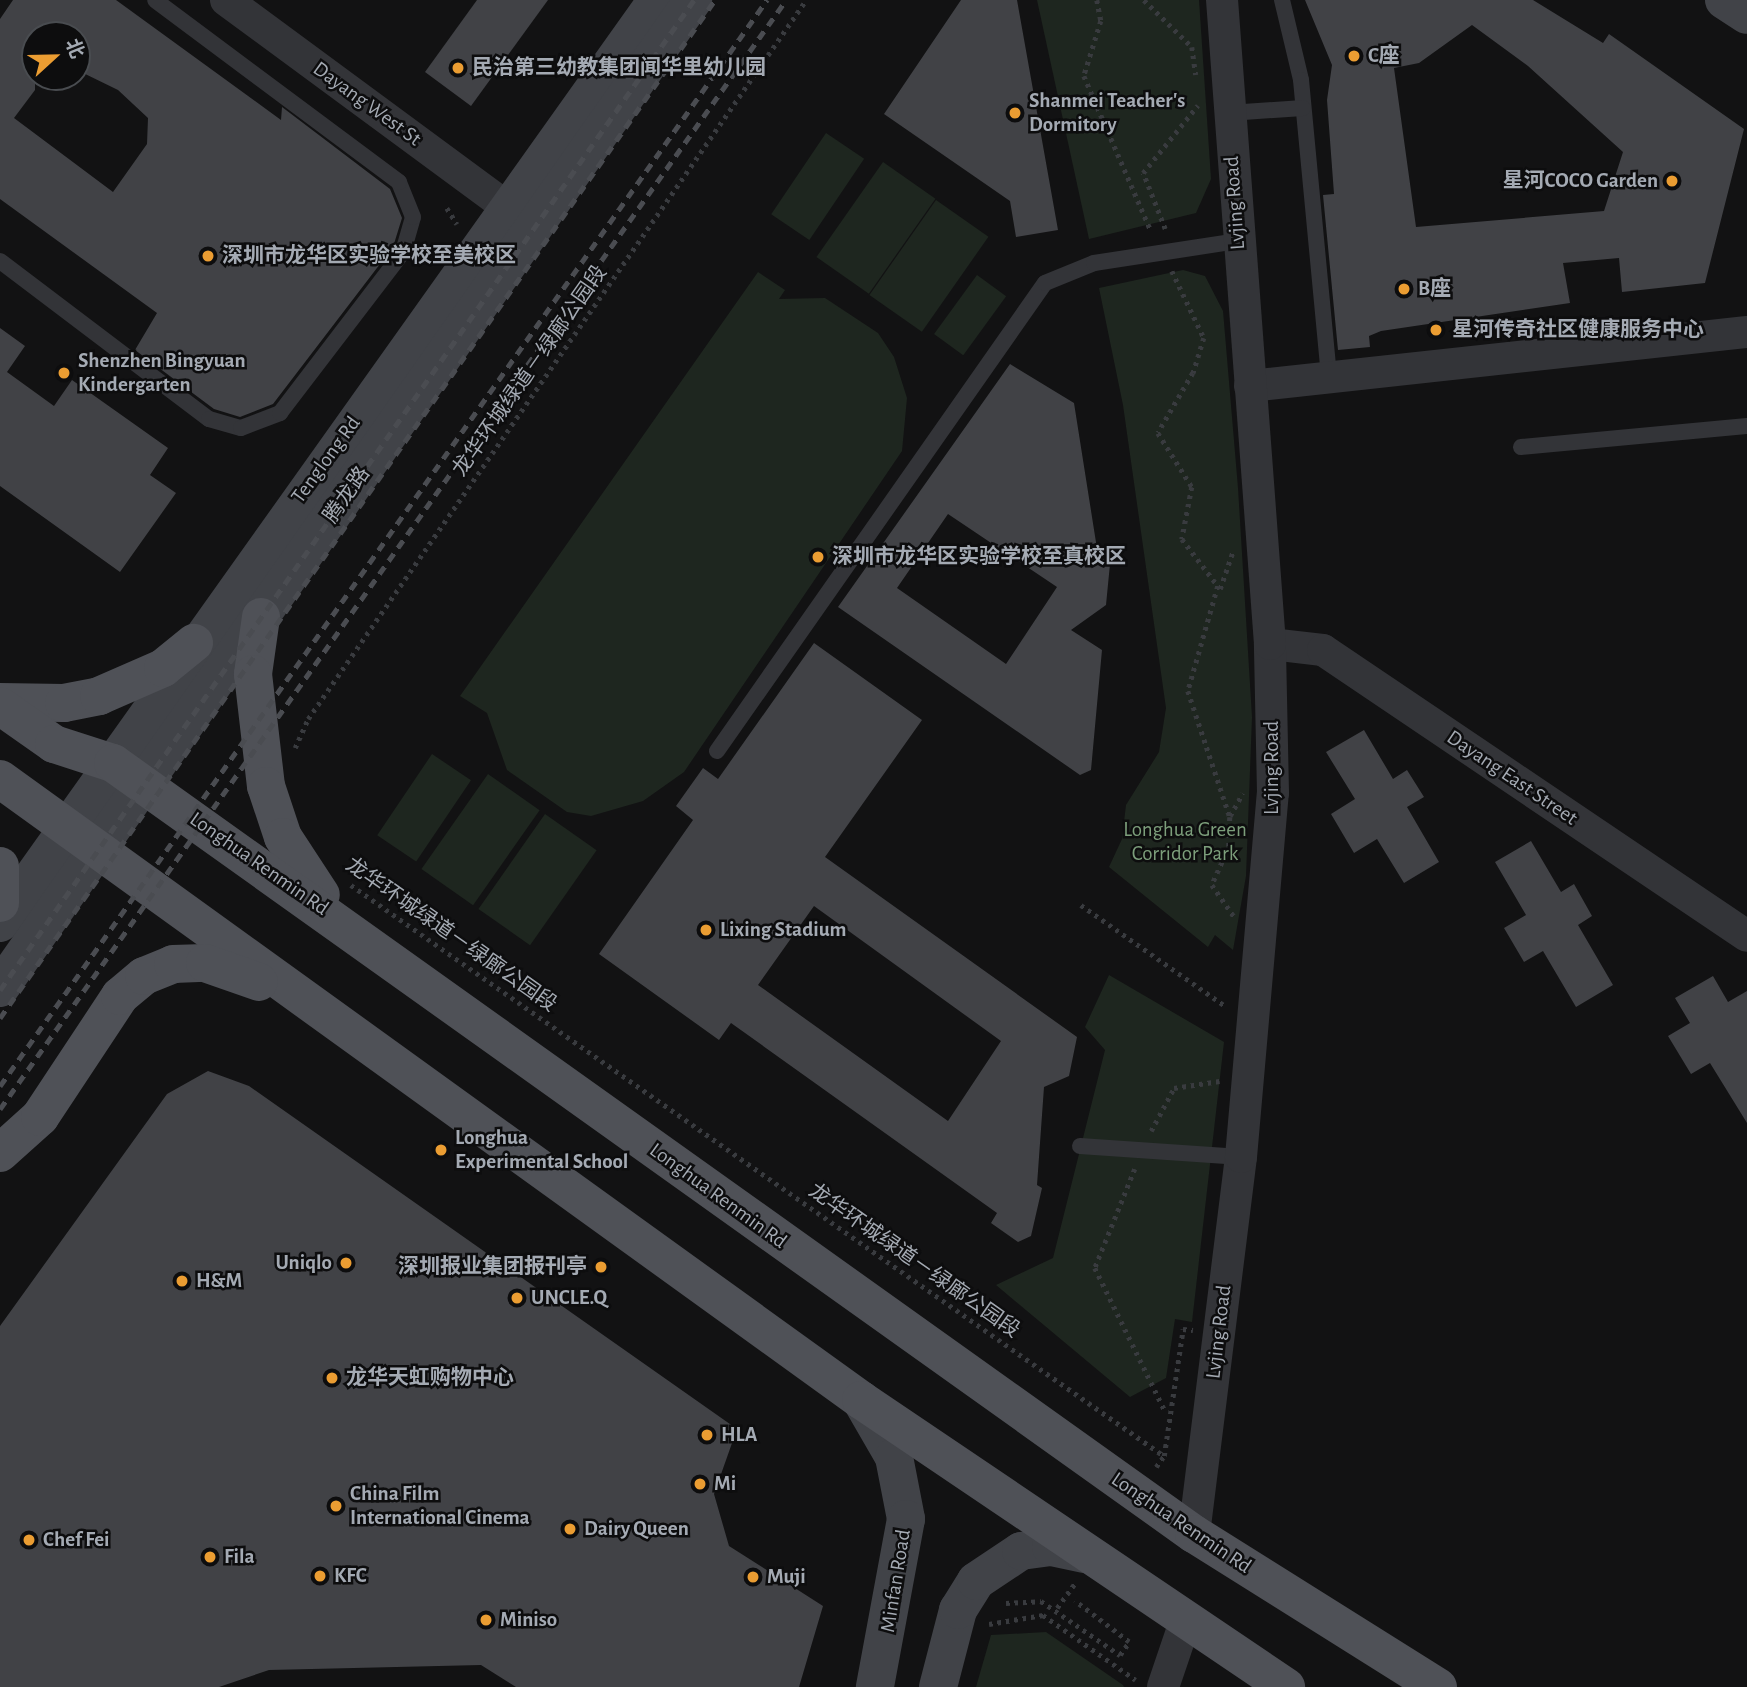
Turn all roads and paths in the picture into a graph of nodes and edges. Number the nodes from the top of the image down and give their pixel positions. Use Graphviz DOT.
graph roads {
  1 [pos="155,0"];
  2 [pos="226,0"];
  3 [pos="657,0"];
  4 [pos="693,0"];
  5 [pos="806,0"];
  6 [pos="1097,0"];
  7 [pos="1143,0"];
  8 [pos="1222,0"];
  9 [pos="1282,0"];
  10 [pos="1724,0"];
  11 [pos="1747,15"];
  12 [pos="1303,108"];
  13 [pos="1229,113"];
  14 [pos="508,208"];
  15 [pos="1165,229"];
  16 [pos="1151,231"];
  17 [pos="1238,241"];
  18 [pos="0,261"];
  19 [pos="1172,270"];
  20 [pos="1747,332"];
  21 [pos="1329,377"];
  22 [pos="1250,386"];
  23 [pos="1747,426"];
  24 [pos="1521,447"];
  25 [pos="1235,545"];
  26 [pos="1217,597"];
  27 [pos="261,617"];
  28 [pos="194,643"];
  29 [pos="1270,645"];
  30 [pos="0,704"];
  31 [pos="717,751"];
  32 [pos="291,757"];
  33 [pos="113,763"];
  34 [pos="0,779"];
  35 [pos="144,785"];
  36 [pos="66,828"];
  37 [pos="98,851"];
  38 [pos="0,866"];
  39 [pos="346,882"];
  40 [pos="0,903"];
  41 [pos="1081,905"];
  42 [pos="0,923"];
  43 [pos="354,929"];
  44 [pos="1245,929"];
  45 [pos="1747,936"];
  46 [pos="0,988"];
  47 [pos="318,1007"];
  48 [pos="1237,1013"];
  49 [pos="1231,1080"];
  50 [pos="1151,1132"];
  51 [pos="1080,1146"];
  52 [pos="0,1153"];
  53 [pos="1241,1157"];
  54 [pos="1138,1161"];
  55 [pos="1183,1329"];
  56 [pos="861,1400"];
  57 [pos="1166,1411"];
  58 [pos="1194,1534"];
  59 [pos="1085,1554"];
  60 [pos="1075,1601"];
  61 [pos="997,1606"];
  62 [pos="991,1612"];
  63 [pos="984,1618"];
  64 [pos="1185,1622"];
  65 [pos="986,1625"];
  66 [pos="1149,1684"];
  67 [pos="875,1687"];
  68 [pos="938,1687"];
  69 [pos="1286,1687"];
  70 [pos="1438,1687"];
  1 -- 18 [label="lane"];
  2 -- 14 [label="street, Dayang West St"];
  3 -- 14 [label="main road, Tenglong Rd"];
  4 -- 27 [label="main road, 腾龙路"];
  5 -- 32 [label="path, 龙华环城绿道－绿廊公园段"];
  6 -- 16 [label="path"];
  7 -- 15 [label="path"];
  8 -- 13 [label="street, Lvjing Road"];
  9 -- 12 [label="lane"];
  10 -- 11 [label="main road"];
  12 -- 13 [label="lane"];
  12 -- 21 [label="lane"];
  13 -- 17 [label="street, Lvjing Road"];
  14 -- 28 [label="main road, Tenglong Rd"];
  17 -- 22 [label="street, Lvjing Road"];
  17 -- 31 [label="lane"];
  19 -- 26 [label="path"];
  20 -- 21 [label="street"];
  21 -- 22 [label="street"];
  22 -- 29 [label="street, Lvjing Road"];
  23 -- 24 [label="lane"];
  25 -- 26 [label="path"];
  26 -- 44 [label="path"];
  27 -- 35 [label="main road, 腾龙路"];
  27 -- 43 [label="main road"];
  28 -- 30 [label="main road"];
  28 -- 33 [label="main road, Tenglong Rd"];
  29 -- 45 [label="street, Dayang East Street"];
  29 -- 53 [label="street, Lvjing Road"];
  30 -- 33 [label="main road, Longhua Renmin Rd"];
  33 -- 35 [label="main road, Longhua Renmin Rd"];
  33 -- 36 [label="main road, Tenglong Rd"];
  34 -- 36 [label="main road"];
  35 -- 37 [label="main road, 腾龙路"];
  35 -- 43 [label="main road, Longhua Renmin Rd"];
  36 -- 37 [label="main road"];
  36 -- 42 [label="main road, Tenglong Rd"];
  37 -- 46 [label="main road, 腾龙路"];
  37 -- 47 [label="main road"];
  38 -- 40 [label="main road"];
  39 -- 55 [label="path, 龙华环城绿道－绿廊公园段"];
  41 -- 48 [label="path"];
  43 -- 58 [label="main road, Longhua Renmin Rd"];
  47 -- 52 [label="main road"];
  47 -- 56 [label="main road"];
  49 -- 50 [label="path"];
  51 -- 53 [label="lane"];
  53 -- 58 [label="street, Lvjing Road"];
  54 -- 57 [label="path"];
  56 -- 59 [label="main road"];
  56 -- 67 [label="main road, Minfan Road"];
  58 -- 70 [label="main road, Longhua Renmin Rd"];
  59 -- 64 [label="main road"];
  59 -- 68 [label="main road"];
  60 -- 61 [label="path"];
  62 -- 63 [label="path"];
  64 -- 66 [label="street"];
  64 -- 69 [label="main road"];
  65 -- 66 [label="path"];
}
